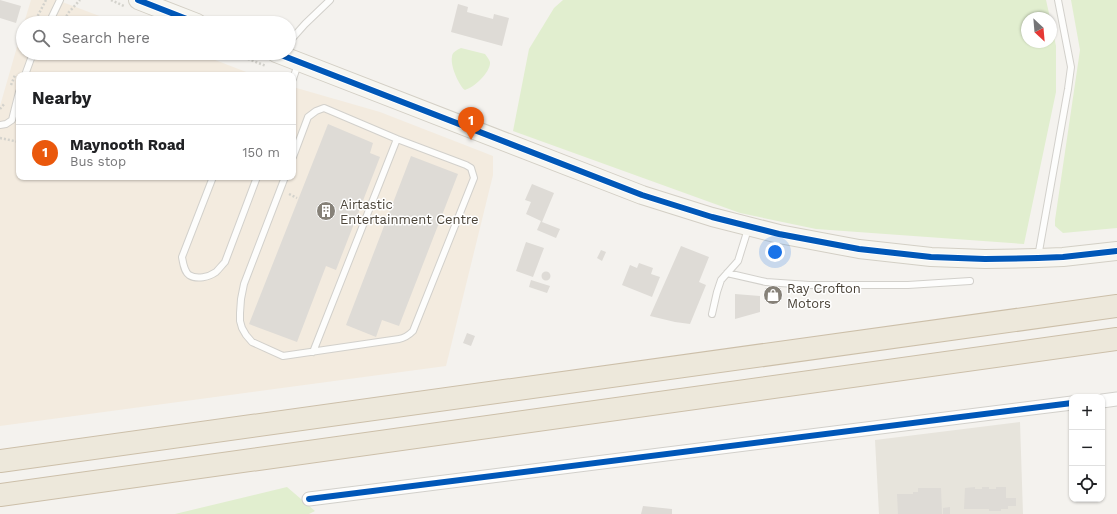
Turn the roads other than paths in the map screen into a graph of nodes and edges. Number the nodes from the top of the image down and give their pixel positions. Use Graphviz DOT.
graph roads {
  1 [pos="60,0"];
  2 [pos="138,0"];
  3 [pos="330,0"];
  4 [pos="1058,0"];
  5 [pos="52,16"];
  6 [pos="179,16"];
  7 [pos="296,34"];
  8 [pos="30,60"];
  9 [pos="284,60"];
  10 [pos="296,71"];
  11 [pos="26,72"];
  12 [pos="16,104"];
  13 [pos="0,125"];
  14 [pos="397,139"];
  15 [pos="296,145"];
  16 [pos="212,180"];
  17 [pos="256,180"];
  18 [pos="284,180"];
  19 [pos="749,226"];
  20 [pos="1117,251"];
  21 [pos="1038,258"];
  22 [pos="727,273"];
  23 [pos="970,281"];
  24 [pos="1117,306"];
  25 [pos="712,314"];
  26 [pos="1117,340"];
  27 [pos="313,352"];
  28 [pos="1117,399"];
  29 [pos="1105,400"];
  30 [pos="1069,403"];
  31 [pos="0,461"];
  32 [pos="0,496"];
  33 [pos="309,499"];
  1 -- 5 [label="lane"];
  2 -- 6 [label="main road"];
  3 -- 7 [label="lane"];
  4 -- 21 [label="lane"];
  8 -- 11 [label="lane"];
  9 -- 10 [label="main road"];
  10 -- 19 [label="main road"];
  12 -- 13 [label="lane"];
  14 -- 15 [label="lane"];
  14 -- 27 [label="lane"];
  14 -- 27 [label="lane"];
  16 -- 17 [label="lane"];
  18 -- 27 [label="lane"];
  19 -- 21 [label="main road"];
  19 -- 22 [label="lane"];
  20 -- 21 [label="main road"];
  22 -- 23 [label="lane"];
  22 -- 25 [label="lane"];
  24 -- 31 [label="highway"];
  26 -- 32 [label="highway"];
  28 -- 29 [label="street"];
  30 -- 33 [label="street"];
}
